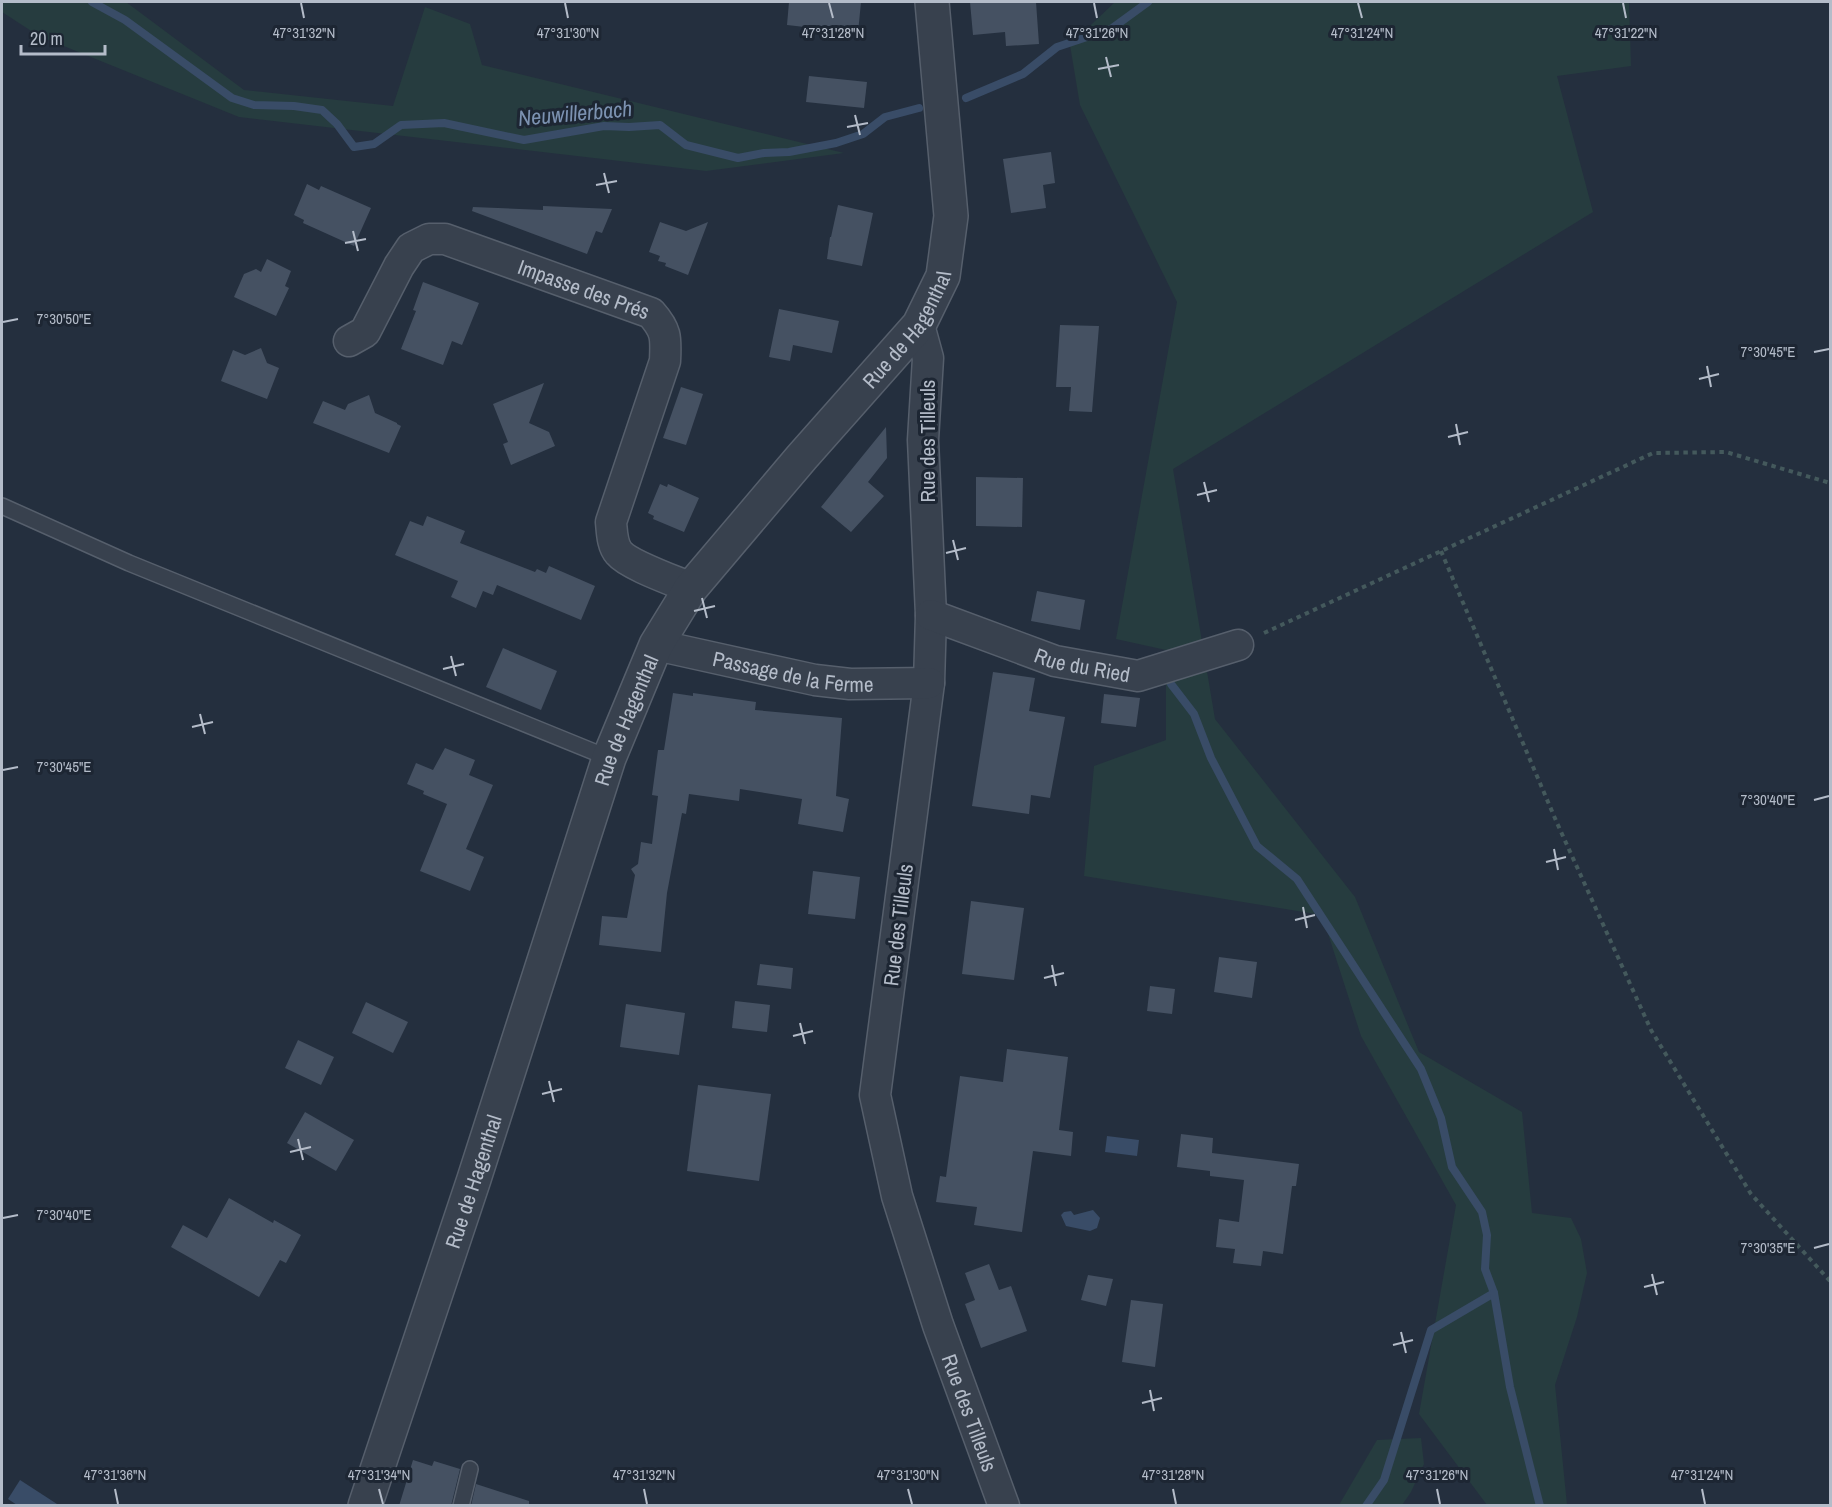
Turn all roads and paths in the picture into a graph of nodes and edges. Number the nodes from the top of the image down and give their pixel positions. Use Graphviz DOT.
graph roads {
  1 [pos="932,2"];
  2 [pos="919,325"];
  3 [pos="349,341"];
  4 [pos="1830,483"];
  5 [pos="2,506"];
  6 [pos="1441,551"];
  7 [pos="691,588"];
  8 [pos="931,615"];
  9 [pos="656,645"];
  10 [pos="1238,645"];
  11 [pos="929,683"];
  12 [pos="609,758"];
  13 [pos="1830,1281"];
  14 [pos="470,1469"];
  15 [pos="365,1506"];
  16 [pos="461,1506"];
  17 [pos="1004,1506"];
  1 -- 2 [label="street, Rue de Hagenthal"];
  2 -- 7 [label="street, Rue de Hagenthal"];
  2 -- 8 [label="street, Rue des Tilleuls"];
  3 -- 7 [label="street, Impasse des Prés"];
  4 -- 6 [label="path"];
  5 -- 12 [label="lane"];
  6 -- 10 [label="path"];
  6 -- 13 [label="path"];
  7 -- 9 [label="street, Rue de Hagenthal"];
  8 -- 10 [label="street, Rue du Ried"];
  8 -- 11 [label="street, Rue des Tilleuls"];
  9 -- 11 [label="street, Passage de la Ferme"];
  9 -- 12 [label="street, Rue de Hagenthal"];
  11 -- 17 [label="street, Rue des Tilleuls"];
  12 -- 15 [label="street, Rue de Hagenthal"];
  14 -- 16 [label="lane"];
}
